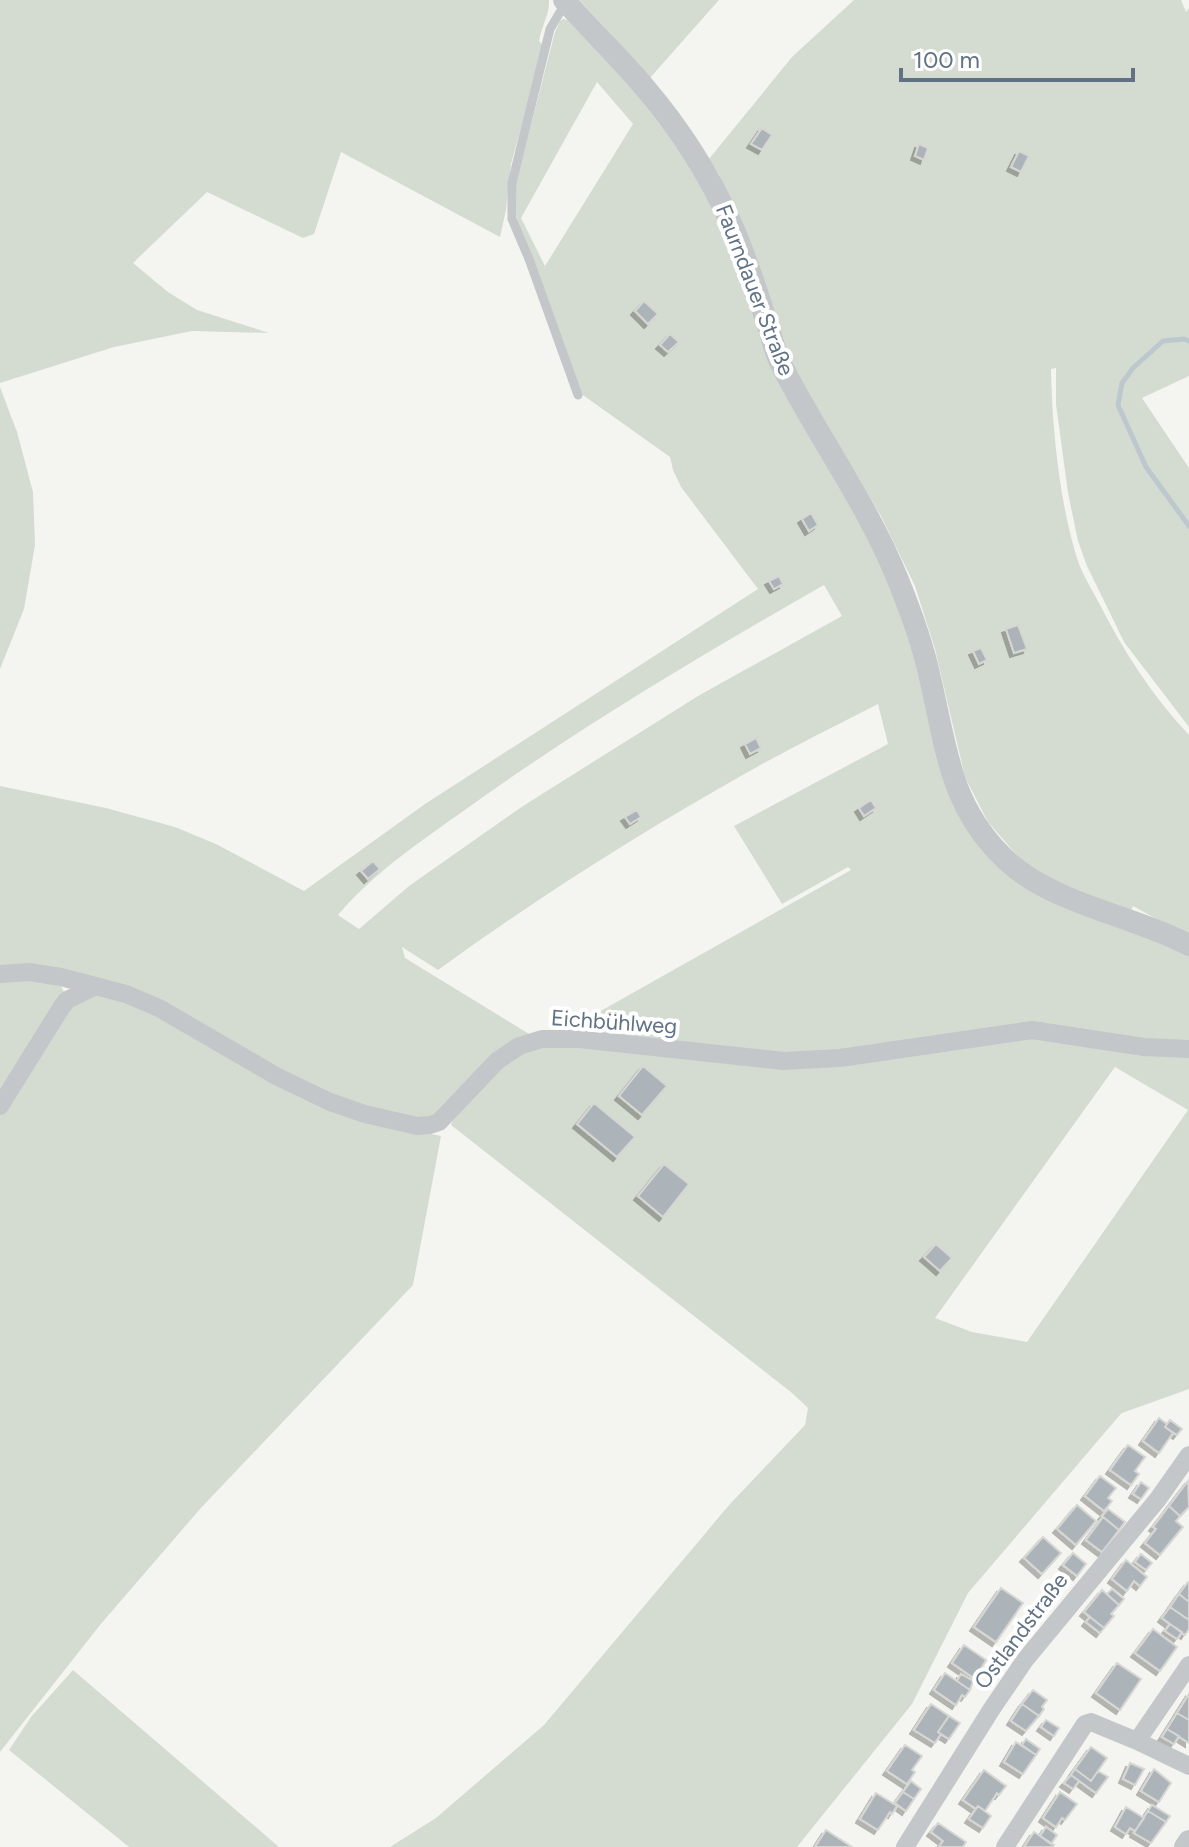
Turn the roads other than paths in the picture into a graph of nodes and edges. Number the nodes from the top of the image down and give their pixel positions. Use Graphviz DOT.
graph roads {
  1 [pos="565,1"];
  2 [pos="578,395"];
  3 [pos="1185,943"];
  4 [pos="0,974"];
  5 [pos="96,986"];
  6 [pos="1189,1049"];
  7 [pos="0,1106"];
  8 [pos="1189,1455"];
  9 [pos="1189,1665"];
  10 [pos="1137,1741"];
  11 [pos="1189,1766"];
  12 [pos="1189,1841"];
  13 [pos="905,1847"];
  14 [pos="1005,1847"];
  15 [pos="1185,1847"];
  1 -- 2 [label="lane"];
  1 -- 3 [label="street, Faurndauer Straße"];
  4 -- 5 [label="street, Eichbühlweg"];
  5 -- 6 [label="street, Eichbühlweg"];
  5 -- 7 [label="street"];
  8 -- 13 [label="street, Ostlandstraße"];
  9 -- 10 [label="street"];
  10 -- 11 [label="street"];
  10 -- 14 [label="street"];
  12 -- 15 [label="street"];
}
